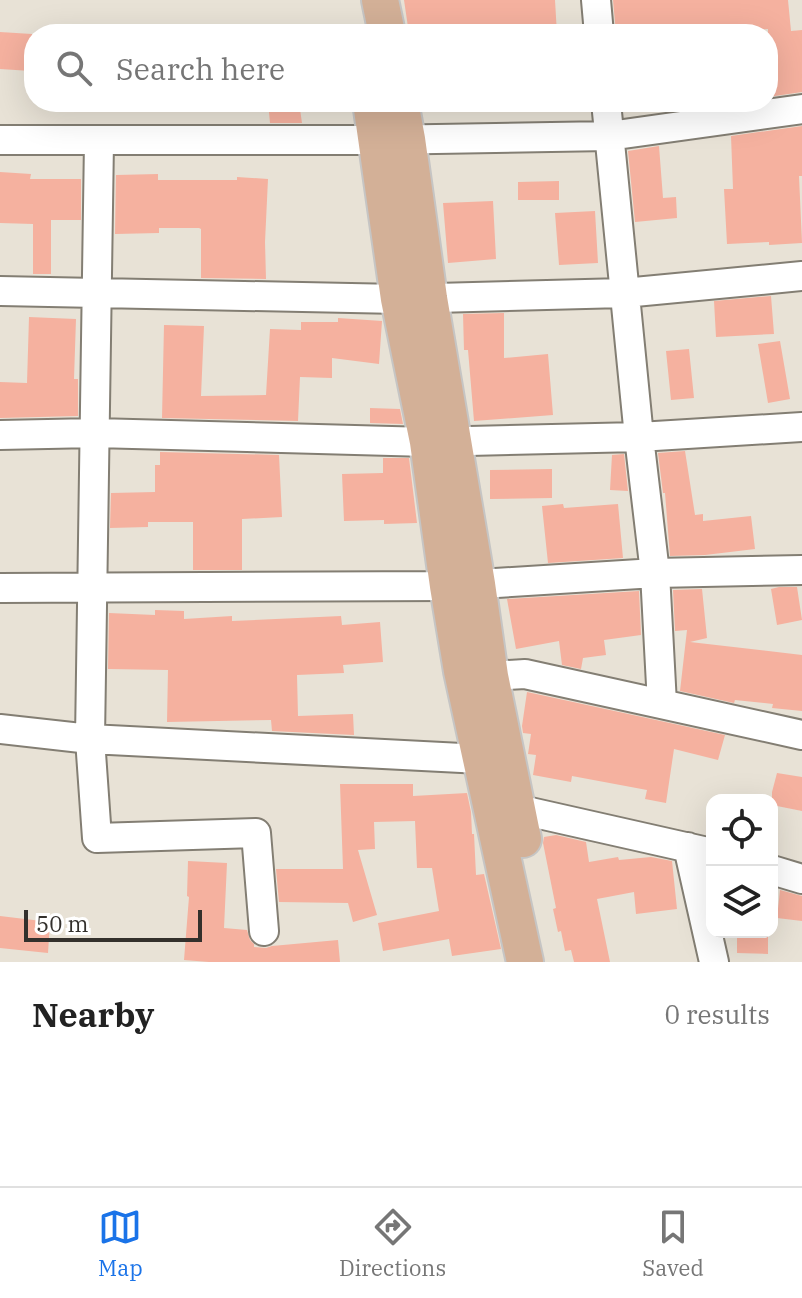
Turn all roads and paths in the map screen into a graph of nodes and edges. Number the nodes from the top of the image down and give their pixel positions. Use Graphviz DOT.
graph roads {
  1 [pos="357,0"];
  2 [pos="380,0"];
  3 [pos="596,0"];
  4 [pos="361,24"];
  5 [pos="385,24"];
  6 [pos="598,24"];
  7 [pos="802,109"];
  8 [pos="377,112"];
  9 [pos="398,112"];
  10 [pos="607,112"];
  11 [pos="609,136"];
  12 [pos="0,140"];
  13 [pos="392,140"];
  14 [pos="99,141"];
  15 [pos="802,276"];
  16 [pos="0,291"];
  17 [pos="96,292"];
  18 [pos="624,293"];
  19 [pos="414,298"];
  20 [pos="802,427"];
  21 [pos="95,433"];
  22 [pos="0,435"];
  23 [pos="639,437"];
  24 [pos="441,442"];
  25 [pos="802,570"];
  26 [pos="655,573"];
  27 [pos="462,585"];
  28 [pos="92,587"];
  29 [pos="0,588"];
  30 [pos="476,674"];
  31 [pos="662,704"];
  32 [pos="0,729"];
  33 [pos="802,735"];
  34 [pos="90,739"];
  35 [pos="494,762"];
  36 [pos="517,809"];
  37 [pos="700,850"];
  38 [pos="778,872"];
  39 [pos="802,879"];
  40 [pos="264,931"];
  41 [pos="525,962"];
  42 [pos="550,962"];
  43 [pos="714,962"];
  1 -- 4 [label="main road"];
  2 -- 5 [label="main road"];
  3 -- 6 [label="street"];
  7 -- 11 [label="street"];
  8 -- 13 [label="main road"];
  9 -- 13 [label="main road"];
  10 -- 11 [label="street"];
  11 -- 13 [label="street"];
  11 -- 18 [label="street"];
  12 -- 14 [label="street"];
  13 -- 14 [label="street"];
  13 -- 19 [label="main road"];
  14 -- 17 [label="street"];
  15 -- 18 [label="street"];
  16 -- 17 [label="street"];
  17 -- 19 [label="street"];
  17 -- 21 [label="street"];
  18 -- 19 [label="street"];
  18 -- 23 [label="street"];
  19 -- 24 [label="main road"];
  20 -- 23 [label="street"];
  21 -- 22 [label="street"];
  21 -- 24 [label="street"];
  21 -- 28 [label="street"];
  23 -- 24 [label="street"];
  23 -- 26 [label="street"];
  24 -- 27 [label="main road"];
  25 -- 26 [label="street"];
  26 -- 27 [label="street"];
  26 -- 31 [label="street"];
  27 -- 28 [label="street"];
  27 -- 30 [label="main road"];
  28 -- 29 [label="street"];
  28 -- 34 [label="street"];
  30 -- 31 [label="street"];
  30 -- 35 [label="main road"];
  31 -- 33 [label="street"];
  32 -- 34 [label="street"];
  34 -- 35 [label="street"];
  34 -- 40 [label="street"];
  35 -- 36 [label="main road"];
  35 -- 41 [label="main road"];
  36 -- 37 [label="street"];
  36 -- 42 [label="main road"];
  37 -- 43 [label="street"];
  38 -- 39 [label="street"];
}
